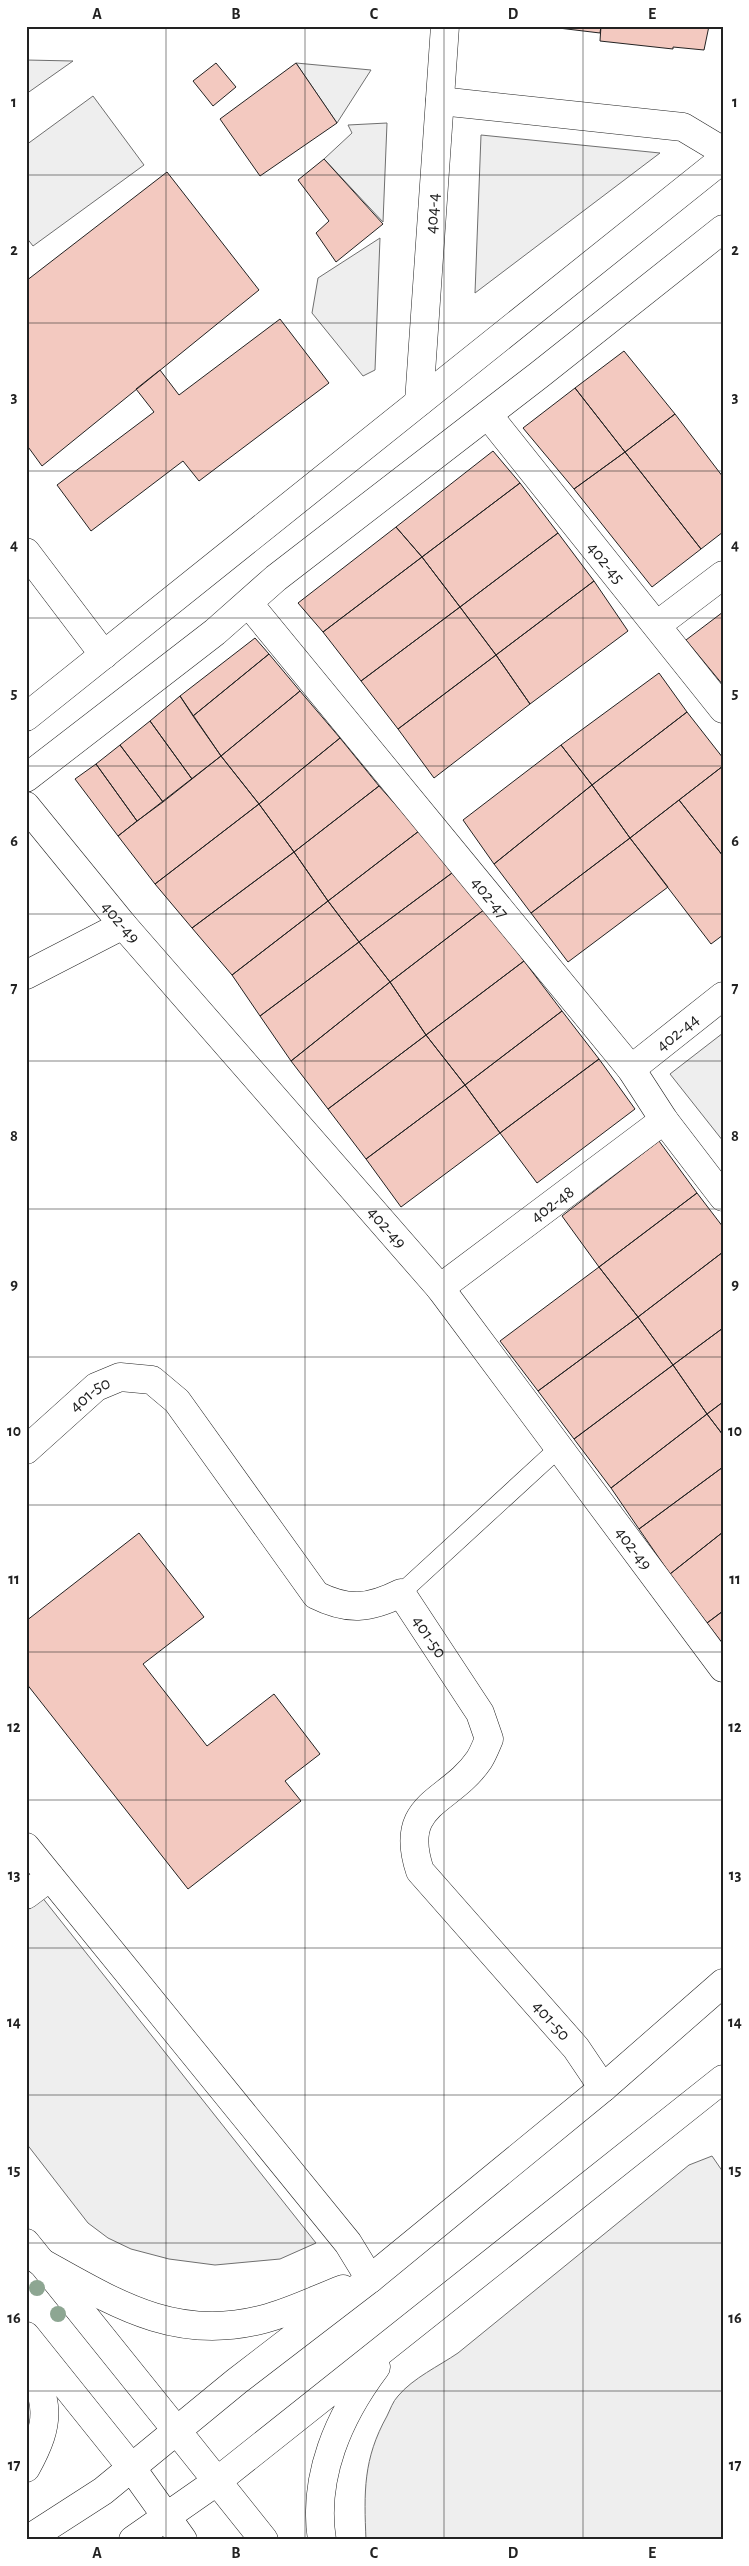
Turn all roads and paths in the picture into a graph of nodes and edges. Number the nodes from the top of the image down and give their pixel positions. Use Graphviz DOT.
graph roads {
  1 [pos="445,26"];
  2 [pos="440,101"];
  3 [pos="723,151"];
  4 [pos="723,159"];
  5 [pos="723,229"];
  6 [pos="419,402"];
  7 [pos="488,415"];
  8 [pos="26,552"];
  9 [pos="723,575"];
  10 [pos="249,604"];
  11 [pos="657,625"];
  12 [pos="104,655"];
  13 [pos="723,709"];
  14 [pos="26,717"];
  15 [pos="26,778"];
  16 [pos="26,806"];
  17 [pos="123,925"];
  18 [pos="26,975"];
  19 [pos="723,996"];
  20 [pos="631,1069"];
  21 [pos="664,1120"];
  22 [pos="723,1197"];
  23 [pos="440,1288"];
  24 [pos="560,1447"];
  25 [pos="26,1450"];
  26 [pos="401,1594"];
  27 [pos="723,1668"];
  28 [pos="26,1847"];
  29 [pos="50,1877"];
  30 [pos="26,1895"];
  31 [pos="723,1982"];
  32 [pos="723,2079"];
  33 [pos="603,2088"];
  34 [pos="32,2252"];
  35 [pos="370,2279"];
  36 [pos="26,2336"];
  37 [pos="399,2338"];
  38 [pos="26,2354"];
  39 [pos="177,2431"];
  40 [pos="131,2467"];
  41 [pos="26,2468"];
  42 [pos="216,2482"];
  43 [pos="166,2517"];
  44 [pos="27,2540"];
  45 [pos="133,2540"];
  46 [pos="183,2540"];
  47 [pos="264,2540"];
  48 [pos="322,2540"];
  1 -- 2 [label="street, 404-4"];
  2 -- 3 [label="street"];
  2 -- 6 [label="street, 404-4"];
  4 -- 6 [label="street"];
  5 -- 7 [label="street"];
  6 -- 12 [label="street"];
  7 -- 10 [label="street"];
  7 -- 11 [label="street, 402-45"];
  8 -- 12 [label="street"];
  9 -- 11 [label="street"];
  10 -- 15 [label="street"];
  10 -- 20 [label="street, 402-47"];
  11 -- 13 [label="street, 402-45"];
  12 -- 14 [label="street"];
  16 -- 17 [label="street, 402-49"];
  17 -- 18 [label="street"];
  17 -- 23 [label="street, 402-49"];
  19 -- 20 [label="street, 402-44"];
  20 -- 21 [label="street, 402-47"];
  21 -- 22 [label="street, 402-47"];
  21 -- 23 [label="street, 402-48"];
  23 -- 24 [label="street, 402-49"];
  24 -- 26 [label="lane"];
  24 -- 27 [label="street, 402-49"];
  25 -- 26 [label="street, 401-50"];
  26 -- 33 [label="street, 401-50"];
  28 -- 29 [label="street"];
  29 -- 30 [label="street"];
  29 -- 35 [label="street"];
  31 -- 33 [label="street"];
  32 -- 37 [label="street"];
  33 -- 35 [label="street"];
  34 -- 35 [label="street"];
  34 -- 39 [label="street"];
  35 -- 39 [label="street"];
  36 -- 40 [label="street"];
  37 -- 42 [label="street"];
  37 -- 48 [label="street"];
  38 -- 41 [label="street"];
  39 -- 40 [label="street"];
  39 -- 42 [label="street"];
  40 -- 43 [label="street"];
  40 -- 44 [label="street"];
  42 -- 43 [label="street"];
  42 -- 47 [label="street"];
  43 -- 45 [label="street"];
  43 -- 46 [label="street"];
}
